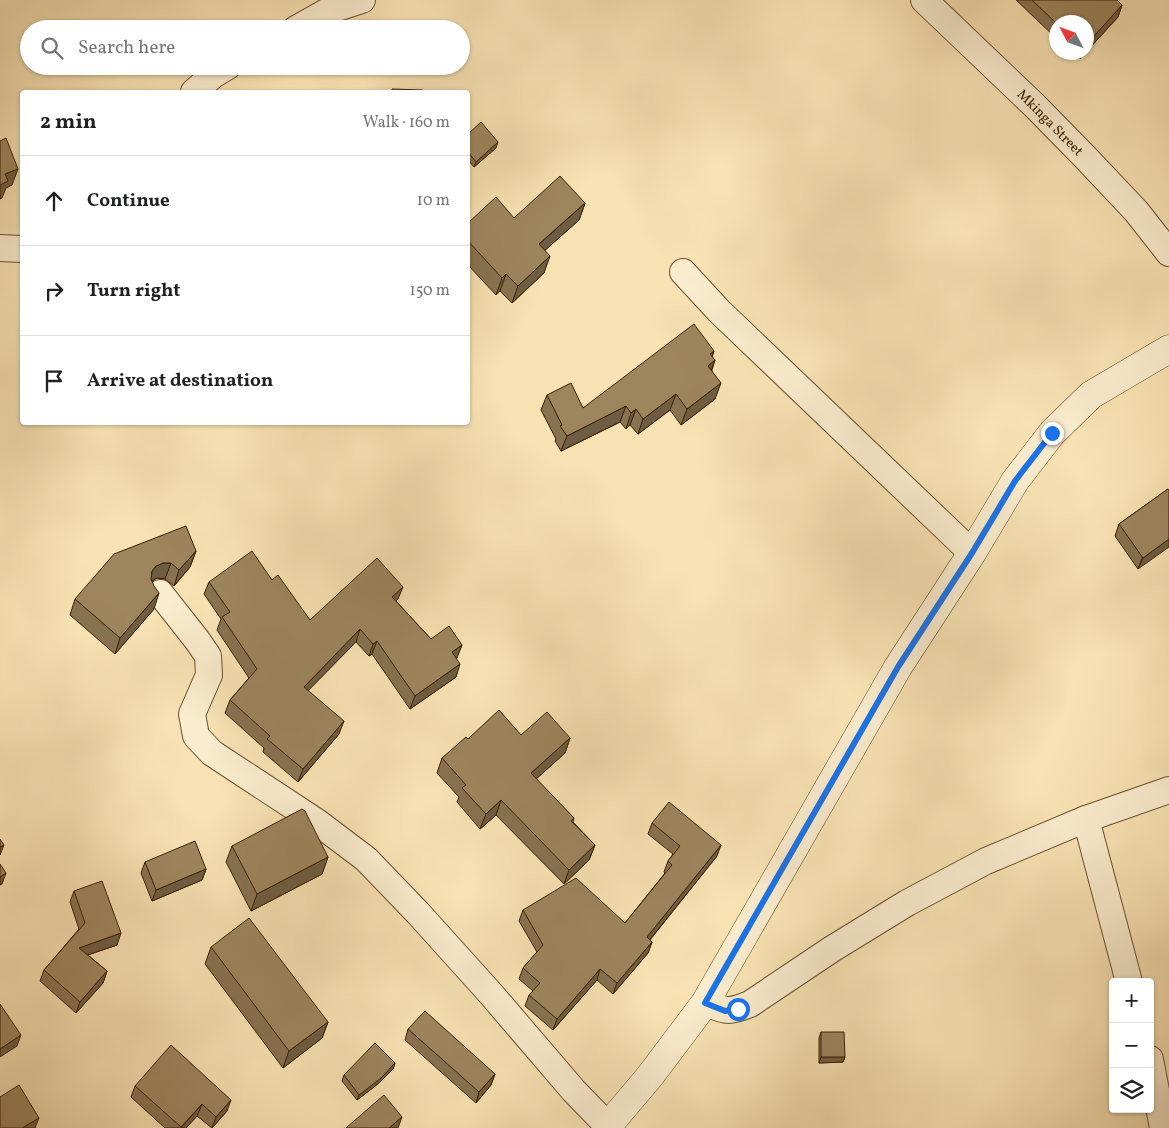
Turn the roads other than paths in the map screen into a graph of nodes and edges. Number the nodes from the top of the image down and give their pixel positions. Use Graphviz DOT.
graph roads {
  1 [pos="362,0"];
  2 [pos="924,0"];
  3 [pos="312,20"];
  4 [pos="213,75"];
  5 [pos="196,90"];
  6 [pos="0,248"];
  7 [pos="20,249"];
  8 [pos="1169,253"];
  9 [pos="683,272"];
  10 [pos="1169,349"];
  11 [pos="972,553"];
  12 [pos="160,593"];
  13 [pos="1169,790"];
  14 [pos="1086,819"];
  15 [pos="1128,978"];
  16 [pos="705,1003"];
  17 [pos="1152,1068"];
  18 [pos="607,1127"];
  19 [pos="1163,1128"];
  1 -- 3 [label="street"];
  2 -- 8 [label="street, Mkinga Street"];
  4 -- 5 [label="street"];
  6 -- 7 [label="street"];
  9 -- 11 [label="street"];
  10 -- 11 [label="street"];
  11 -- 16 [label="street"];
  12 -- 18 [label="street"];
  13 -- 14 [label="street"];
  14 -- 15 [label="street"];
  14 -- 16 [label="street"];
  16 -- 18 [label="street"];
  17 -- 19 [label="street"];
}
